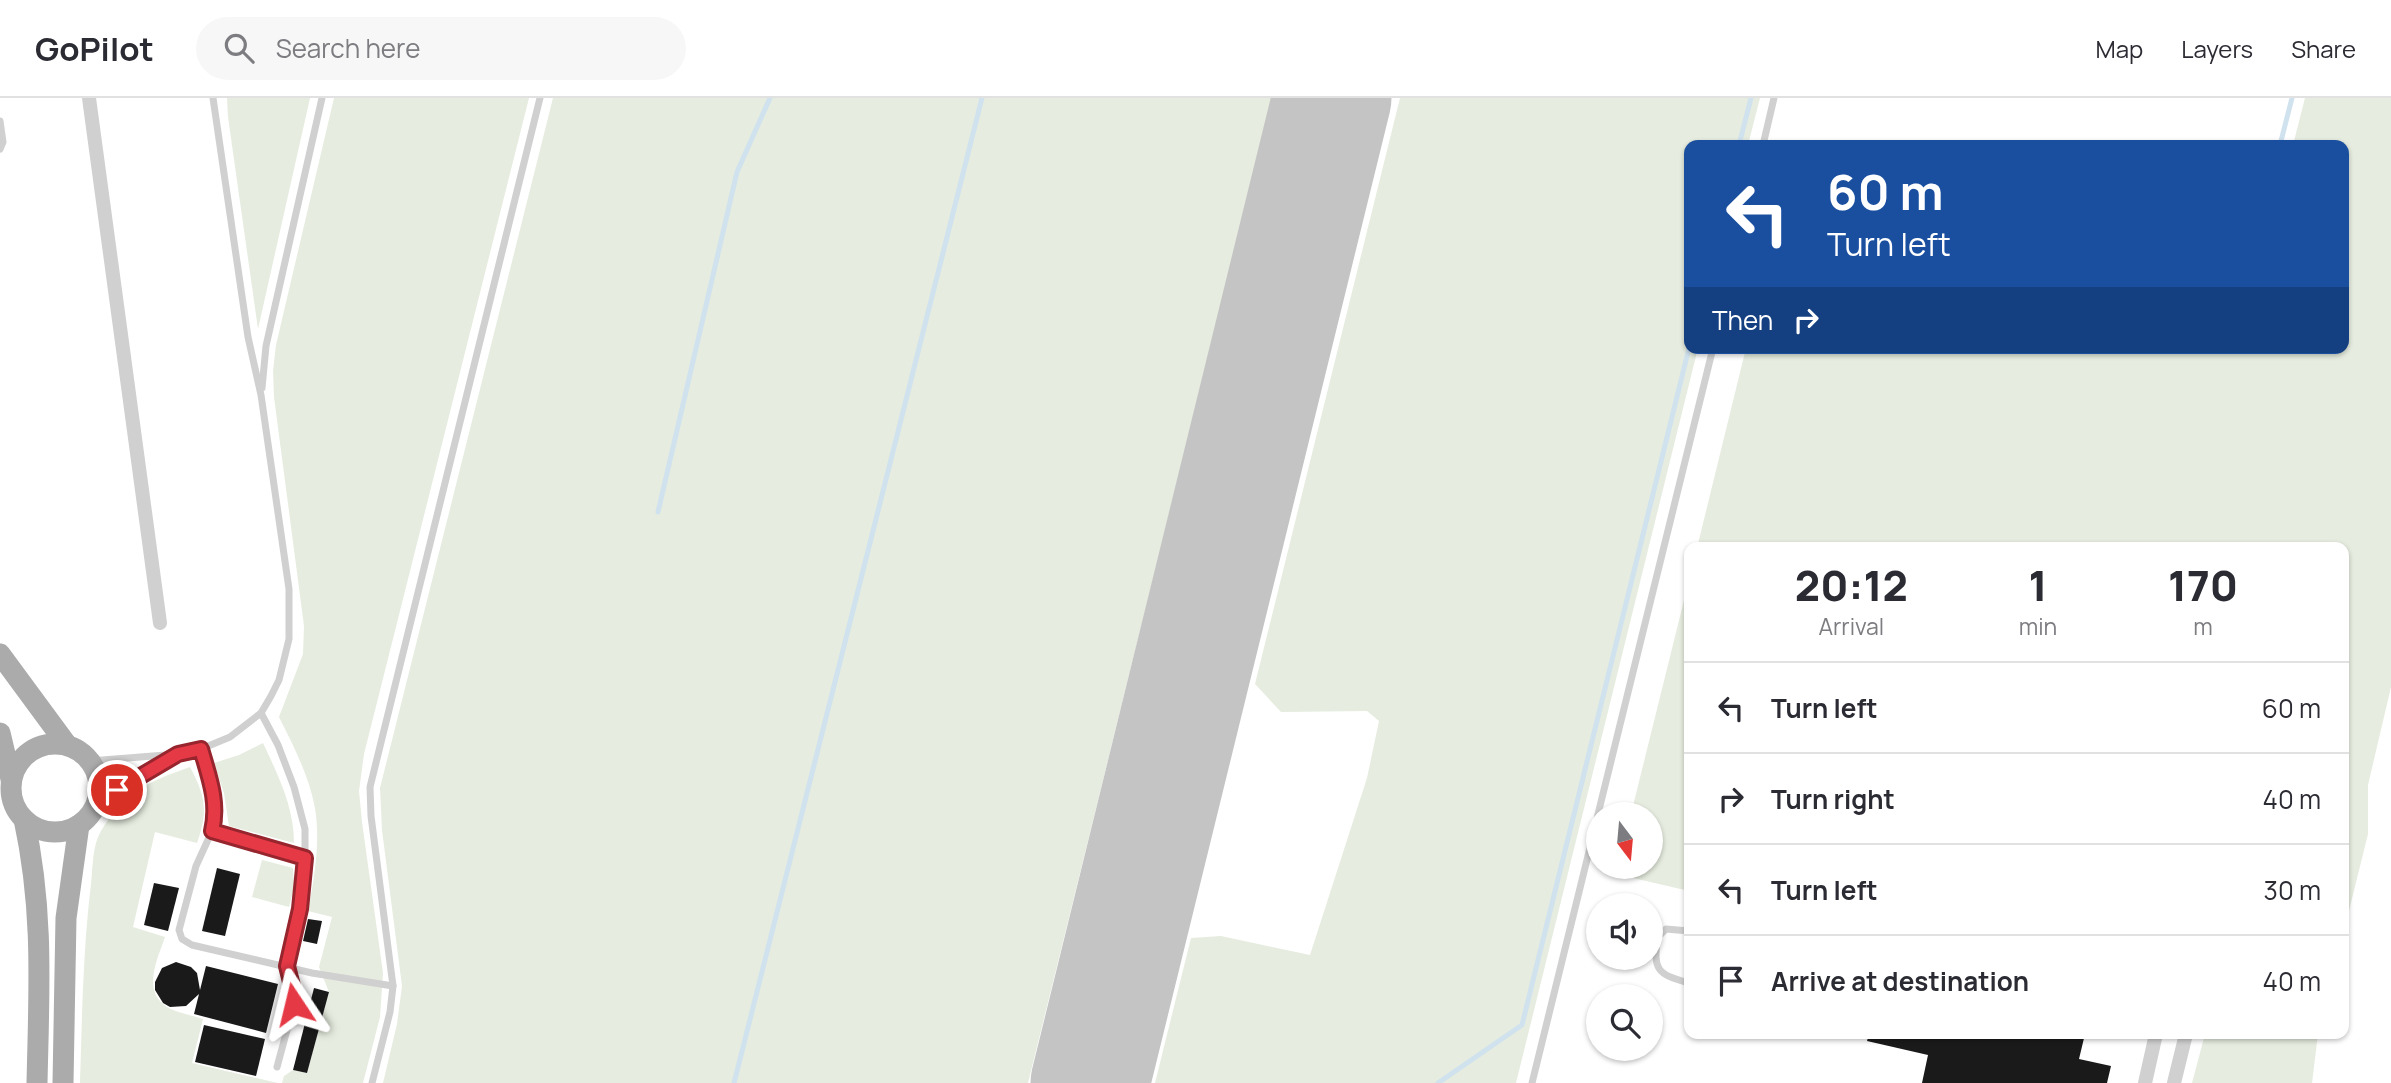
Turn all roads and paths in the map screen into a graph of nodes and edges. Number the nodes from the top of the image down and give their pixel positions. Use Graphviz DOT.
graph roads {
  1 [pos="89,98"];
  2 [pos="213,98"];
  3 [pos="322,98"];
  4 [pos="540,98"];
  5 [pos="1774,98"];
  6 [pos="0,121"];
  7 [pos="1764,140"];
  8 [pos="0,149"];
  9 [pos="1712,354"];
  10 [pos="261,395"];
  11 [pos="160,623"];
  12 [pos="0,654"];
  13 [pos="261,713"];
  14 [pos="0,733"];
  15 [pos="67,745"];
  16 [pos="201,749"];
  17 [pos="178,754"];
  18 [pos="90,761"];
  19 [pos="11,779"];
  20 [pos="97,802"];
  21 [pos="1601,802"];
  22 [pos="24,820"];
  23 [pos="79,825"];
  24 [pos="212,831"];
  25 [pos="305,858"];
  26 [pos="1586,863"];
  27 [pos="1684,931"];
  28 [pos="287,966"];
  29 [pos="1684,981"];
  30 [pos="393,986"];
  31 [pos="2155,1039"];
  32 [pos="2185,1039"];
  33 [pos="277,1067"];
  34 [pos="37,1083"];
  35 [pos="63,1083"];
  36 [pos="372,1083"];
  37 [pos="1532,1083"];
  38 [pos="2144,1083"];
  39 [pos="2174,1083"];
  1 -- 11 [label="street"];
  2 -- 10 [label="lane"];
  3 -- 10 [label="lane"];
  4 -- 30 [label="lane"];
  5 -- 7 [label="lane"];
  6 -- 8 [label="lane"];
  9 -- 21 [label="lane"];
  10 -- 13 [label="lane"];
  12 -- 15 [label="main road"];
  13 -- 16 [label="lane"];
  13 -- 25 [label="lane"];
  14 -- 19 [label="main road"];
  15 -- 18 [label="main road"];
  15 -- 19 [label="main road"];
  16 -- 17 [label="lane"];
  16 -- 24 [label="lane"];
  17 -- 18 [label="lane"];
  17 -- 20 [label="lane"];
  18 -- 20 [label="main road"];
  19 -- 22 [label="main road"];
  20 -- 23 [label="main road"];
  22 -- 23 [label="main road"];
  22 -- 34 [label="main road"];
  23 -- 35 [label="main road"];
  24 -- 25 [label="lane"];
  24 -- 28 [label="lane"];
  25 -- 28 [label="lane"];
  26 -- 37 [label="lane"];
  27 -- 29 [label="lane"];
  28 -- 30 [label="lane"];
  28 -- 33 [label="lane"];
  30 -- 36 [label="lane"];
  31 -- 38 [label="street"];
  32 -- 39 [label="street"];
}
